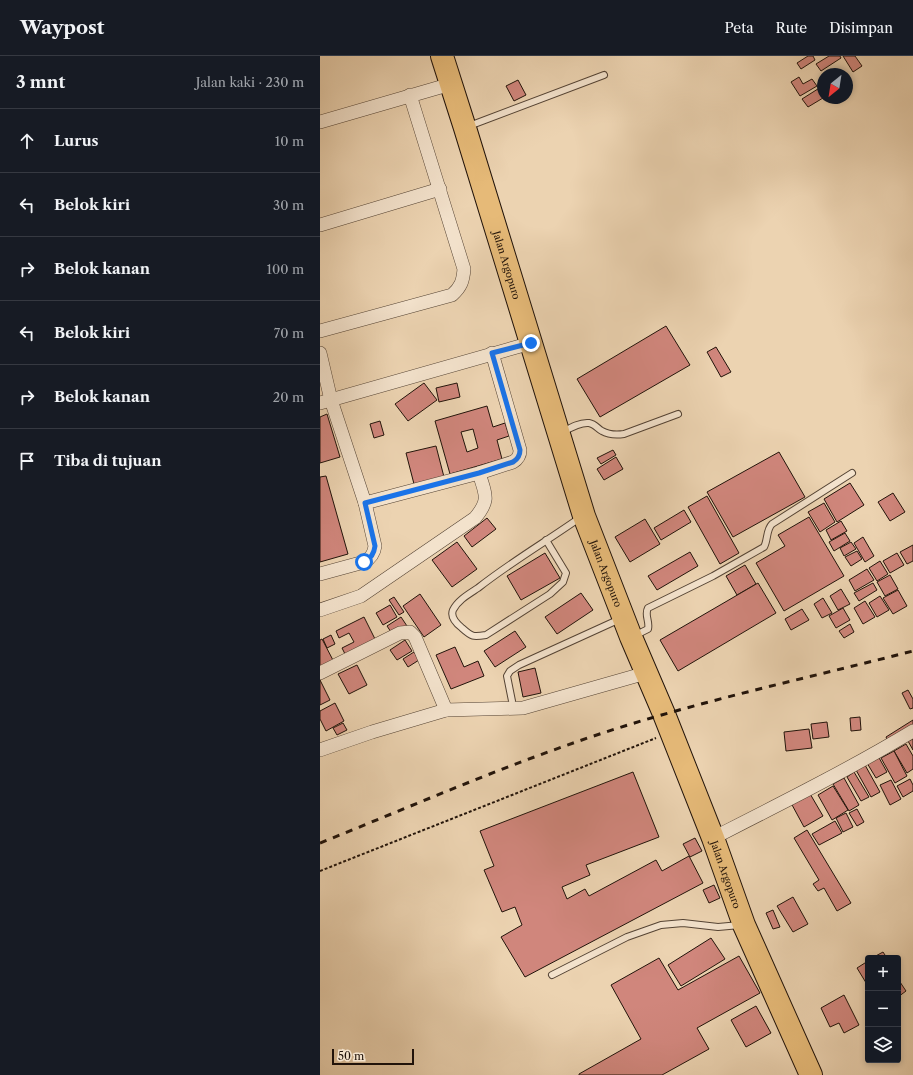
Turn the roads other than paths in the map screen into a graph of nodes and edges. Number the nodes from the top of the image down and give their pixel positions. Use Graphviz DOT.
graph roads {
  1 [pos="442,56"];
  2 [pos="604,75"];
  3 [pos="451,84"];
  4 [pos="410,95"];
  5 [pos="320,122"];
  6 [pos="465,128"];
  7 [pos="440,190"];
  8 [pos="320,225"];
  9 [pos="320,331"];
  10 [pos="531,343"];
  11 [pos="320,353"];
  12 [pos="492,353"];
  13 [pos="326,401"];
  14 [pos="678,414"];
  15 [pos="559,433"];
  16 [pos="479,473"];
  17 [pos="852,473"];
  18 [pos="365,503"];
  19 [pos="584,516"];
  20 [pos="546,540"];
  21 [pos="320,574"];
  22 [pos="320,610"];
  23 [pos="623,617"];
  24 [pos="631,637"];
  25 [pos="320,673"];
  26 [pos="646,673"];
  27 [pos="512,701"];
  28 [pos="446,710"];
  29 [pos="913,731"];
  30 [pos="320,750"];
  31 [pos="713,838"];
  32 [pos="744,925"];
  33 [pos="552,975"];
  34 [pos="811,1075"];
  1 -- 3 [label="highway, Jalan Argopuro"];
  2 -- 6 [label="lane"];
  3 -- 4 [label="street"];
  3 -- 6 [label="highway, Jalan Argopuro"];
  4 -- 5 [label="street"];
  4 -- 7 [label="street"];
  6 -- 10 [label="highway, Jalan Argopuro"];
  7 -- 8 [label="street"];
  7 -- 9 [label="street"];
  10 -- 12 [label="street"];
  10 -- 15 [label="highway, Jalan Argopuro"];
  11 -- 13 [label="street"];
  12 -- 13 [label="street"];
  12 -- 16 [label="street"];
  13 -- 18 [label="street"];
  14 -- 15 [label="lane"];
  15 -- 19 [label="highway, Jalan Argopuro"];
  16 -- 18 [label="street"];
  16 -- 22 [label="street"];
  17 -- 24 [label="lane"];
  18 -- 21 [label="street"];
  19 -- 20 [label="lane"];
  19 -- 23 [label="highway, Jalan Argopuro"];
  20 -- 20 [label="lane"];
  23 -- 24 [label="highway, Jalan Argopuro"];
  23 -- 27 [label="lane"];
  24 -- 26 [label="highway, Jalan Argopuro"];
  25 -- 28 [label="street"];
  26 -- 28 [label="street"];
  26 -- 31 [label="highway, Jalan Argopuro"];
  28 -- 30 [label="street"];
  29 -- 31 [label="street"];
  31 -- 32 [label="highway, Jalan Argopuro"];
  32 -- 33 [label="lane"];
  32 -- 34 [label="highway, Jalan Argopuro"];
}
